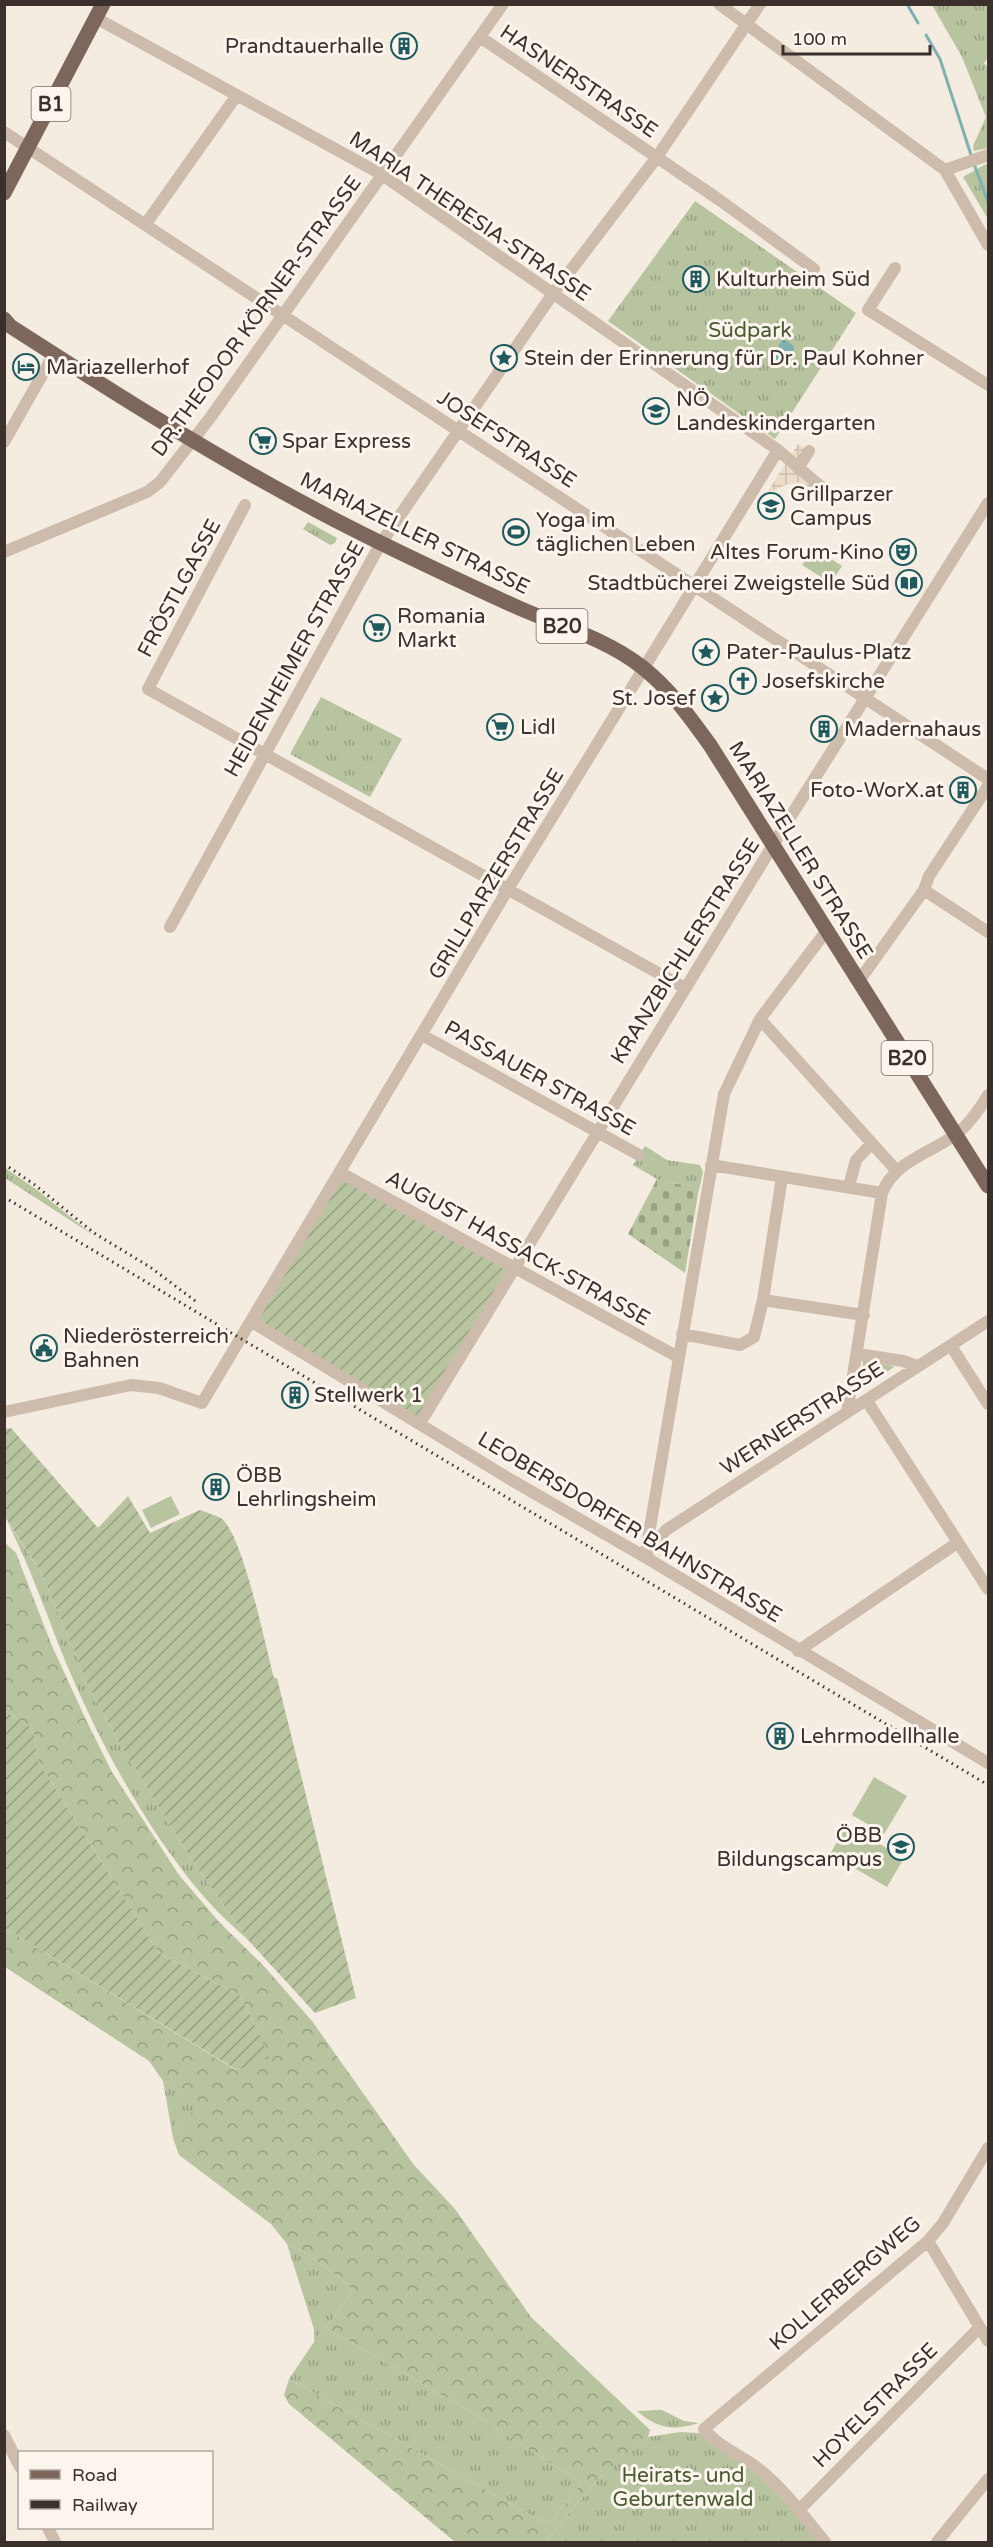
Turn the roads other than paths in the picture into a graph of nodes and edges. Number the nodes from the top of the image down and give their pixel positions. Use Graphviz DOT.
graph roads {
  1 [pos="503,4"];
  2 [pos="719,4"];
  3 [pos="760,4"];
  4 [pos="100,11"];
  5 [pos="747,24"];
  6 [pos="480,37"];
  7 [pos="237,95"];
  8 [pos="4,132"];
  9 [pos="29,147"];
  10 [pos="985,156"];
  11 [pos="657,157"];
  12 [pos="945,170"];
  13 [pos="381,174"];
  14 [pos="4,193"];
  15 [pos="145,225"];
  16 [pos="988,245"];
  17 [pos="895,268"];
  18 [pos="814,269"];
  19 [pos="552,295"];
  20 [pos="281,316"];
  21 [pos="6,324"];
  22 [pos="51,359"];
  23 [pos="988,385"];
  24 [pos="458,429"];
  25 [pos="192,441"];
  26 [pos="4,442"];
  27 [pos="778,450"];
  28 [pos="809,451"];
  29 [pos="798,468"];
  30 [pos="826,491"];
  31 [pos="988,503"];
  32 [pos="245,505"];
  33 [pos="983,521"];
  34 [pos="381,543"];
  35 [pos="4,552"];
  36 [pos="694,586"];
  37 [pos="643,668"];
  38 [pos="865,698"];
  39 [pos="264,753"];
  40 [pos="988,780"];
  41 [pos="988,786"];
  42 [pos="773,845"];
  43 [pos="508,889"];
  44 [pos="924,890"];
  45 [pos="170,927"];
  46 [pos="827,930"];
  47 [pos="988,932"];
  48 [pos="859,981"];
  49 [pos="685,988"];
  50 [pos="760,1019"];
  51 [pos="422,1035"];
  52 [pos="988,1095"];
  53 [pos="598,1131"];
  54 [pos="956,1135"];
  55 [pos="872,1143"];
  56 [pos="639,1155"];
  57 [pos="711,1165"];
  58 [pos="896,1170"];
  59 [pos="340,1173"];
  60 [pos="782,1177"];
  61 [pos="849,1186"];
  62 [pos="988,1186"];
  63 [pos="882,1193"];
  64 [pos="514,1269"];
  65 [pos="763,1300"];
  66 [pos="864,1315"];
  67 [pos="988,1321"];
  68 [pos="252,1322"];
  69 [pos="682,1334"];
  70 [pos="951,1346"];
  71 [pos="858,1354"];
  72 [pos="678,1357"];
  73 [pos="917,1366"];
  74 [pos="867,1401"];
  75 [pos="988,1404"];
  76 [pos="4,1412"];
  77 [pos="848,1413"];
  78 [pos="420,1423"];
  79 [pos="957,1543"];
  80 [pos="645,1557"];
  81 [pos="988,1589"];
  82 [pos="798,1651"];
  83 [pos="988,1763"];
  84 [pos="988,2148"];
  85 [pos="928,2241"];
  86 [pos="979,2328"];
  87 [pos="988,2341"];
  88 [pos="4,2435"];
  89 [pos="18,2463"];
  90 [pos="988,2479"];
  91 [pos="799,2510"];
  92 [pos="825,2542"];
  93 [pos="937,2542"];
  1 -- 6 [label="street, DR.THEODOR KÖRNER-STRASSE"];
  2 -- 5 [label="street"];
  3 -- 5 [label="street, HEIDENHEIMER STRASSE"];
  4 -- 7 [label="street, MARIA THERESIA-STRASSE"];
  4 -- 9 [label="main road, B1"];
  5 -- 11 [label="street, HEIDENHEIMER STRASSE"];
  5 -- 12 [label="street"];
  6 -- 11 [label="street, HASNERSTRASSE"];
  6 -- 13 [label="street, DR.THEODOR KÖRNER-STRASSE"];
  7 -- 13 [label="street, MARIA THERESIA-STRASSE"];
  7 -- 15 [label="street"];
  8 -- 9 [label="street, JOSEFSTRASSE"];
  9 -- 14 [label="main road, B1"];
  9 -- 15 [label="street, JOSEFSTRASSE"];
  10 -- 12 [label="street"];
  11 -- 18 [label="street"];
  11 -- 19 [label="street, HEIDENHEIMER STRASSE"];
  12 -- 16 [label="street"];
  13 -- 19 [label="street, MARIA THERESIA-STRASSE"];
  13 -- 20 [label="street, DR.THEODOR KÖRNER-STRASSE"];
  15 -- 20 [label="street, JOSEFSTRASSE"];
  17 -- 23 [label="street"];
  19 -- 24 [label="street, HEIDENHEIMER STRASSE"];
  19 -- 27 [label="street, MARIA THERESIA-STRASSE"];
  20 -- 24 [label="street, JOSEFSTRASSE"];
  20 -- 25 [label="street, DR.THEODOR KÖRNER-STRASSE"];
  21 -- 22 [label="main road, MARIAZELLER STRASSE / B20"];
  22 -- 25 [label="main road, MARIAZELLER STRASSE / B20"];
  22 -- 26 [label="street"];
  24 -- 34 [label="street, HEIDENHEIMER STRASSE"];
  24 -- 36 [label="street, JOSEFSTRASSE"];
  25 -- 34 [label="main road, MARIAZELLER STRASSE / B20"];
  25 -- 35 [label="street, DR.THEODOR KÖRNER-STRASSE"];
  27 -- 29 [label="street, MARIA THERESIA-STRASSE"];
  27 -- 36 [label="street, GRILLPARZERSTRASSE"];
  28 -- 29 [label="street"];
  29 -- 30 [label="street, MARIA THERESIA-STRASSE"];
  31 -- 33 [label="street, KRANZBICHLERSTRASSE"];
  32 -- 39 [label="street, FRÖSTLGASSE"];
  33 -- 38 [label="street, KRANZBICHLERSTRASSE"];
  34 -- 37 [label="main road, MARIAZELLER STRASSE / B20"];
  34 -- 39 [label="street, HEIDENHEIMER STRASSE"];
  36 -- 37 [label="street, GRILLPARZERSTRASSE"];
  36 -- 38 [label="street, JOSEFSTRASSE"];
  37 -- 42 [label="main road, MARIAZELLER STRASSE / B20"];
  37 -- 43 [label="street, GRILLPARZERSTRASSE"];
  38 -- 40 [label="street, JOSEFSTRASSE"];
  38 -- 42 [label="street, KRANZBICHLERSTRASSE"];
  39 -- 43 [label="street"];
  39 -- 45 [label="street, HEIDENHEIMER STRASSE"];
  41 -- 44 [label="street"];
  42 -- 46 [label="main road, MARIAZELLER STRASSE / B20"];
  42 -- 49 [label="street, KRANZBICHLERSTRASSE"];
  43 -- 49 [label="street"];
  43 -- 51 [label="street, GRILLPARZERSTRASSE"];
  44 -- 47 [label="street"];
  44 -- 48 [label="street"];
  46 -- 48 [label="main road, MARIAZELLER STRASSE / B20"];
  46 -- 50 [label="street"];
  48 -- 54 [label="main road, MARIAZELLER STRASSE / B20"];
  49 -- 53 [label="street, KRANZBICHLERSTRASSE"];
  50 -- 55 [label="street"];
  50 -- 57 [label="street"];
  51 -- 53 [label="street, PASSAUER STRASSE"];
  51 -- 59 [label="street, GRILLPARZERSTRASSE"];
  52 -- 54 [label="street"];
  53 -- 56 [label="street, PASSAUER STRASSE"];
  53 -- 64 [label="street, KRANZBICHLERSTRASSE"];
  54 -- 58 [label="street"];
  54 -- 62 [label="main road, MARIAZELLER STRASSE / B20"];
  55 -- 58 [label="street"];
  55 -- 61 [label="street"];
  57 -- 60 [label="street"];
  57 -- 69 [label="street"];
  58 -- 63 [label="street"];
  59 -- 64 [label="street, AUGUST HASSACK-STRASSE"];
  59 -- 68 [label="street, GRILLPARZERSTRASSE"];
  60 -- 61 [label="street"];
  60 -- 65 [label="street"];
  61 -- 63 [label="street"];
  63 -- 66 [label="street"];
  64 -- 72 [label="street, AUGUST HASSACK-STRASSE"];
  64 -- 78 [label="street, KRANZBICHLERSTRASSE"];
  65 -- 66 [label="street"];
  65 -- 69 [label="street"];
  66 -- 71 [label="street"];
  67 -- 70 [label="street, WERNERSTRASSE"];
  68 -- 76 [label="street, GRILLPARZERSTRASSE"];
  68 -- 78 [label="street, LEOBERSDORFER BAHNSTRASSE"];
  69 -- 72 [label="street"];
  70 -- 73 [label="street, WERNERSTRASSE"];
  70 -- 75 [label="street"];
  71 -- 73 [label="street"];
  71 -- 77 [label="street"];
  72 -- 80 [label="street"];
  73 -- 74 [label="street, WERNERSTRASSE"];
  74 -- 77 [label="street, WERNERSTRASSE"];
  74 -- 79 [label="street"];
  77 -- 80 [label="street, WERNERSTRASSE"];
  78 -- 80 [label="street, LEOBERSDORFER BAHNSTRASSE"];
  79 -- 81 [label="street"];
  79 -- 82 [label="street"];
  80 -- 82 [label="street, LEOBERSDORFER BAHNSTRASSE"];
  82 -- 83 [label="street, LEOBERSDORFER BAHNSTRASSE"];
  84 -- 85 [label="street, KOLLERBERGWEG"];
  85 -- 86 [label="street"];
  85 -- 91 [label="street, KOLLERBERGWEG"];
  86 -- 87 [label="street"];
  86 -- 91 [label="street, HOYELSTRASSE"];
  88 -- 89 [label="street"];
  90 -- 93 [label="street"];
  91 -- 92 [label="street"];
}
